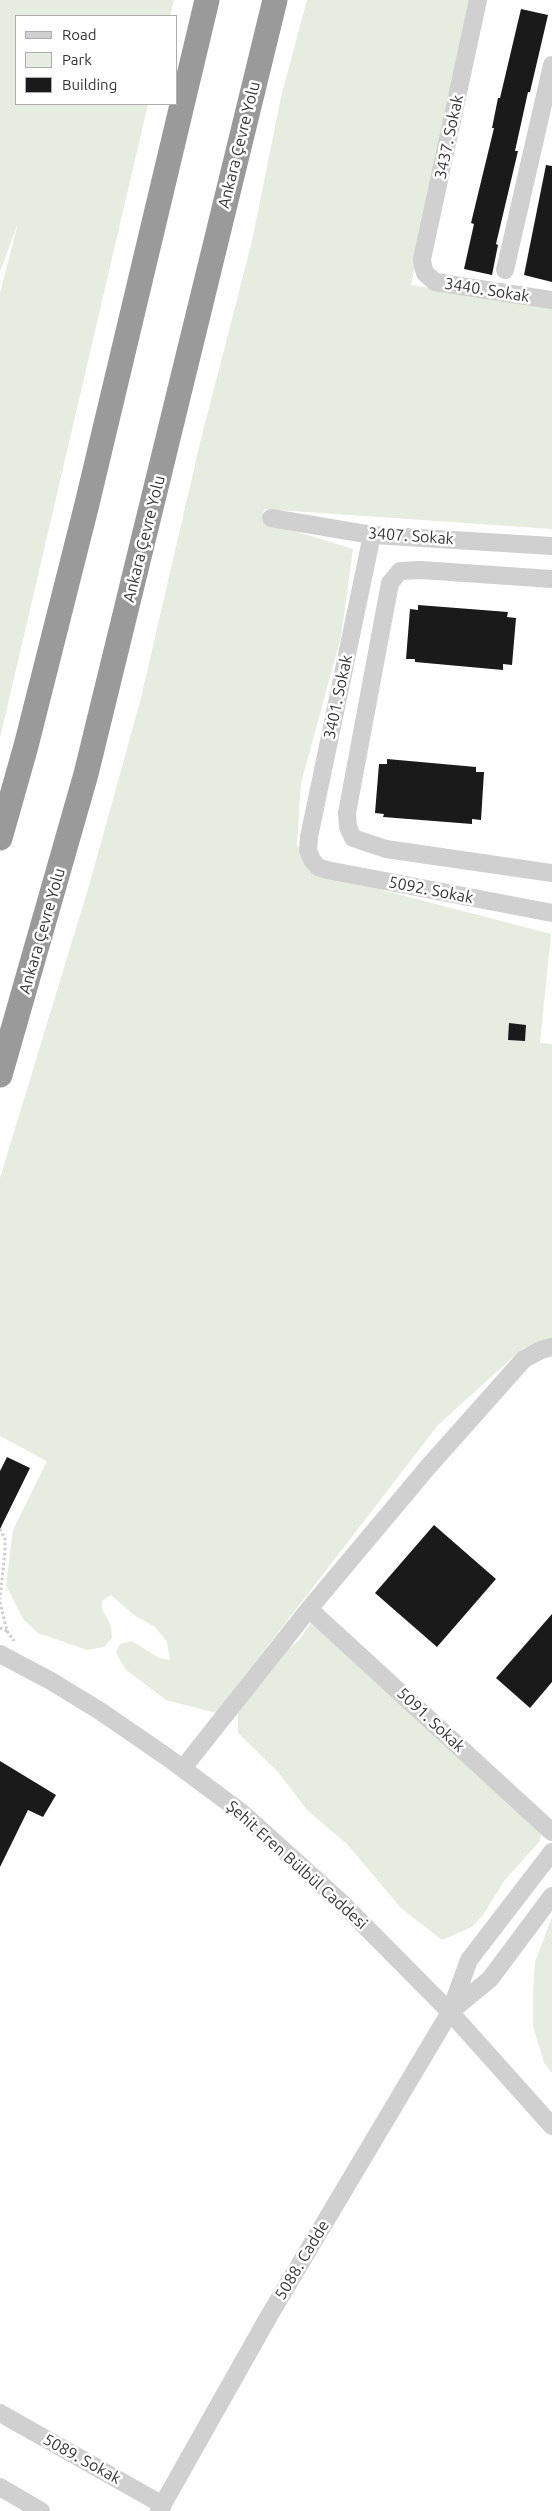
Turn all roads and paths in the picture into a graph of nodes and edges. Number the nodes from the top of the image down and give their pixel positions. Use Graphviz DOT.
graph roads {
  1 [pos="207,0"];
  2 [pos="275,0"];
  3 [pos="478,0"];
  4 [pos="552,65"];
  5 [pos="505,270"];
  6 [pos="425,273"];
  7 [pos="552,300"];
  8 [pos="272,518"];
  9 [pos="372,534"];
  10 [pos="552,546"];
  11 [pos="552,580"];
  12 [pos="0,838"];
  13 [pos="312,860"];
  14 [pos="552,873"];
  15 [pos="552,913"];
  16 [pos="0,1075"];
  17 [pos="552,1347"];
  18 [pos="0,1529"];
  19 [pos="0,1599"];
  20 [pos="309,1609"];
  21 [pos="0,1628"];
  22 [pos="7,1631"];
  23 [pos="0,1654"];
  24 [pos="183,1768"];
  25 [pos="552,1832"];
  26 [pos="552,1852"];
  27 [pos="552,1896"];
  28 [pos="450,2012"];
  29 [pos="552,2126"];
  30 [pos="0,2413"];
  31 [pos="0,2487"];
  32 [pos="161,2508"];
  33 [pos="41,2511"];
  1 -- 12 [label="highway"];
  2 -- 16 [label="highway, Ankara Çevre Yolu"];
  3 -- 6 [label="street, 3437. Sokak"];
  4 -- 5 [label="street"];
  6 -- 7 [label="street, 3440. Sokak"];
  8 -- 9 [label="street, 3407. Sokak"];
  9 -- 10 [label="street, 3407. Sokak"];
  9 -- 13 [label="street, 3401. Sokak"];
  11 -- 14 [label="street"];
  13 -- 15 [label="street, 5092. Sokak"];
  17 -- 20 [label="street"];
  18 -- 19 [label="path"];
  20 -- 24 [label="street"];
  20 -- 25 [label="street, 5091. Sokak"];
  21 -- 22 [label="path"];
  23 -- 24 [label="street, Şehit Eren Bülbül Caddesi"];
  24 -- 28 [label="street, Şehit Eren Bülbül Caddesi"];
  26 -- 28 [label="street, 5088. Cadde"];
  27 -- 28 [label="street, 5088. Cadde"];
  28 -- 29 [label="street, Şehit Eren Bülbül Caddesi"];
  28 -- 32 [label="street, 5088. Cadde"];
  30 -- 32 [label="street, 5089. Sokak"];
  31 -- 33 [label="street"];
}
